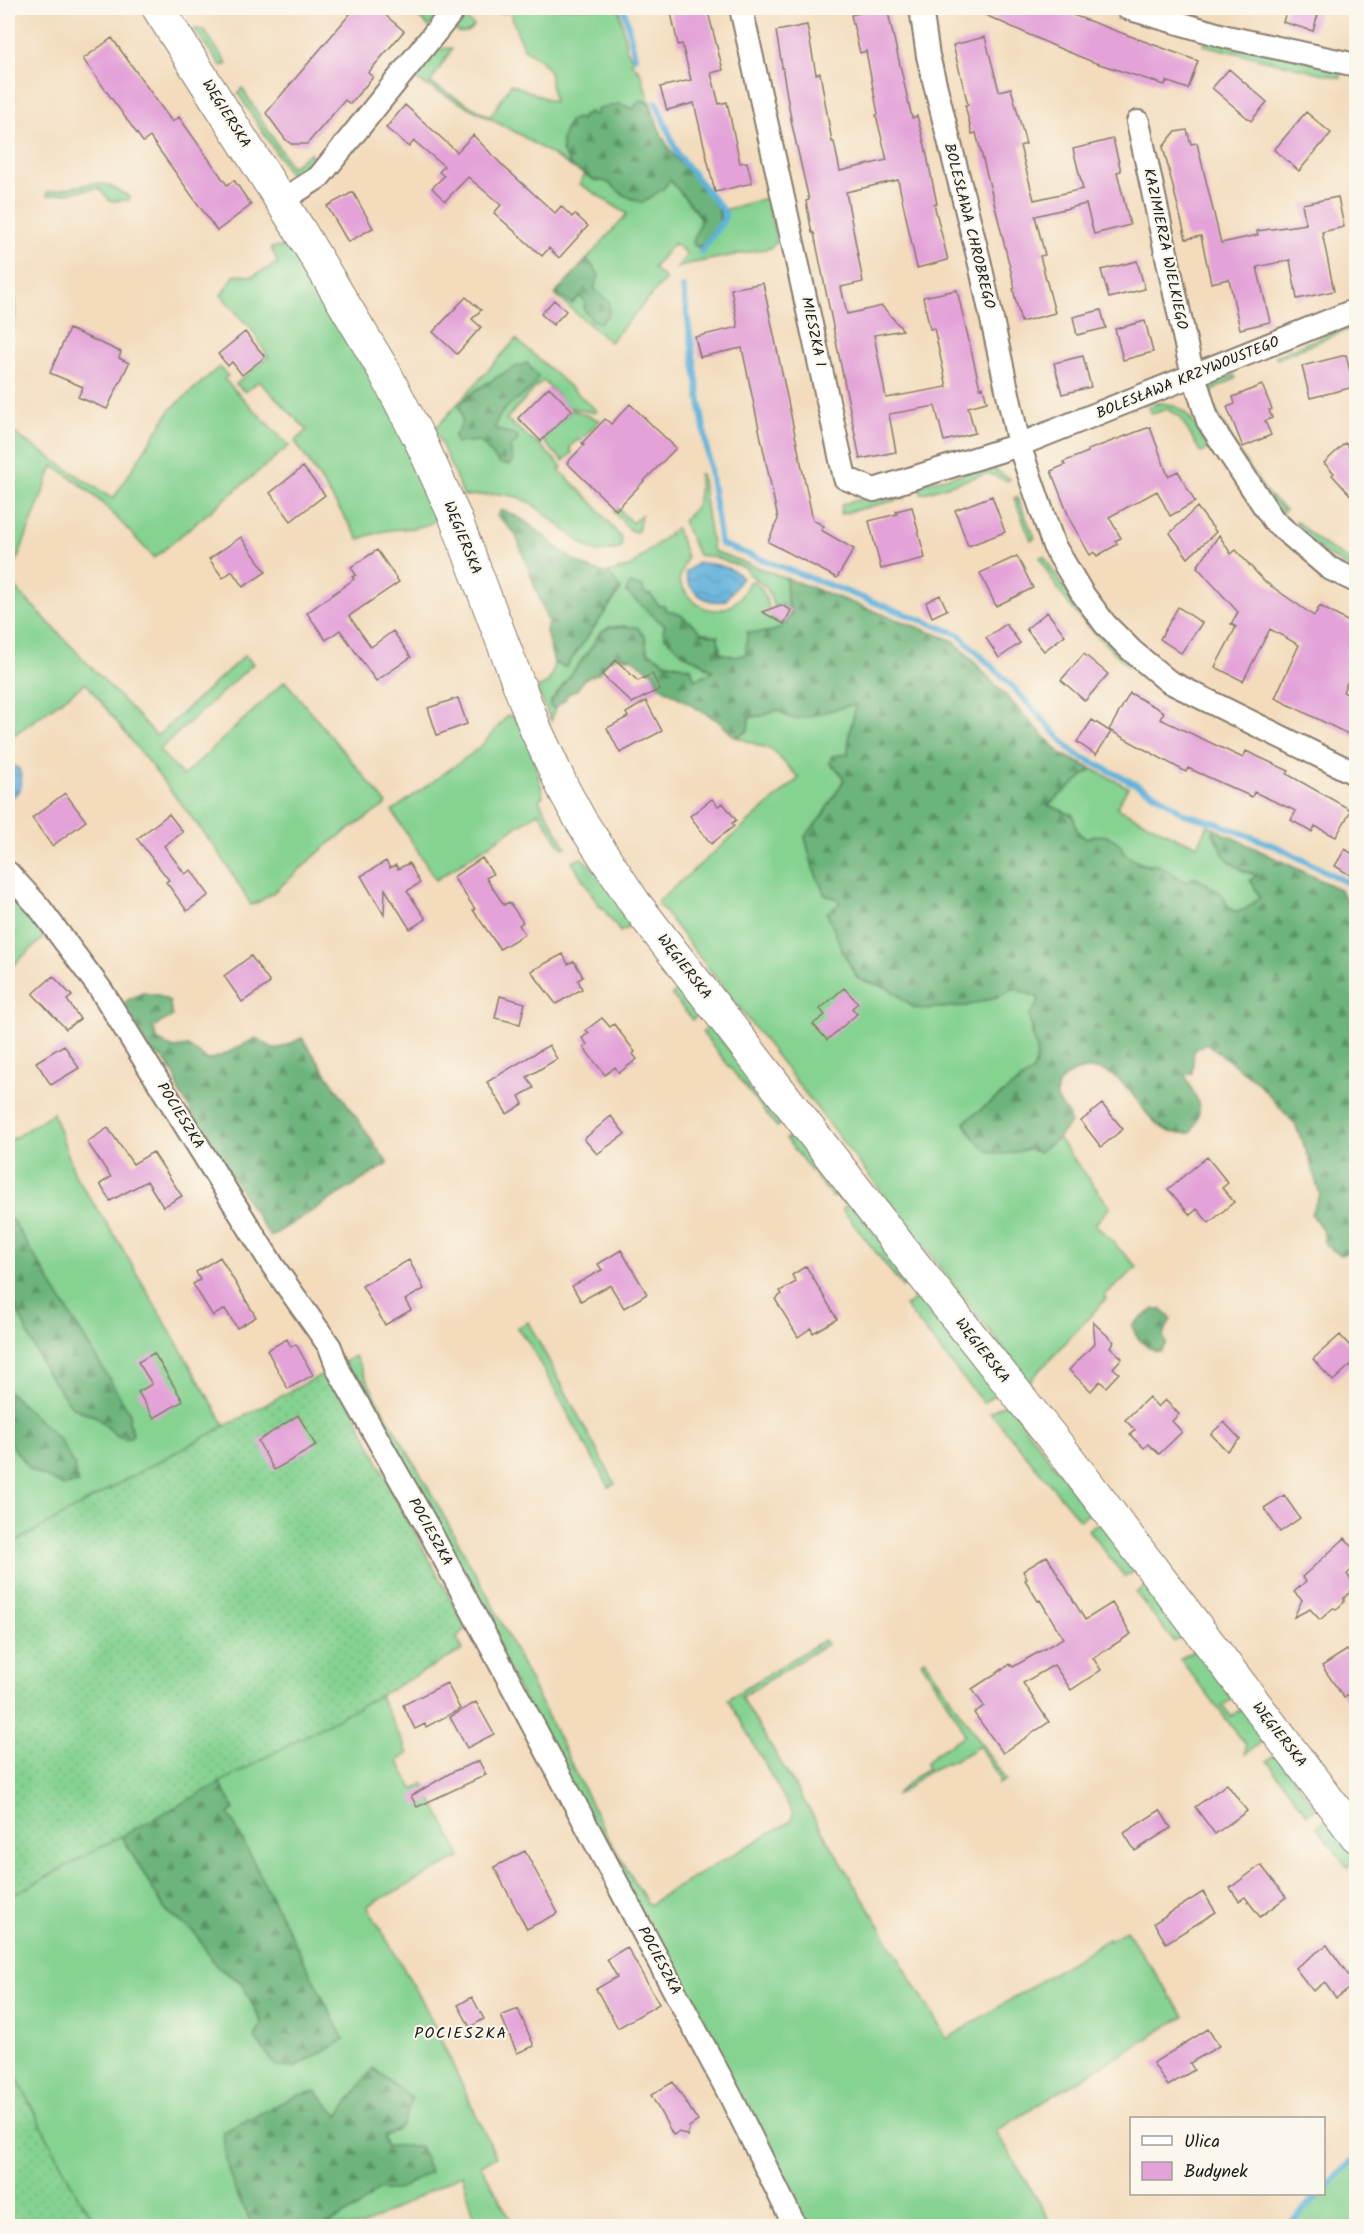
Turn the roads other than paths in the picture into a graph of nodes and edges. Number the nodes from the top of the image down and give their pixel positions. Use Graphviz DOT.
graph roads {
  1 [pos="158,8"];
  2 [pos="455,8"];
  3 [pos="741,8"];
  4 [pos="921,8"];
  5 [pos="1127,8"];
  6 [pos="1356,65"];
  7 [pos="1138,123"];
  8 [pos="281,201"];
  9 [pos="1356,310"];
  10 [pos="1194,376"];
  11 [pos="1019,445"];
  12 [pos="1356,581"];
  13 [pos="1356,774"];
  14 [pos="8,873"];
  15 [pos="1356,1836"];
  16 [pos="795,2226"];
  1 -- 8 [label="main road, WĘGIERSKA"];
  2 -- 8 [label="street"];
  3 -- 11 [label="street, MIESZKA I"];
  4 -- 11 [label="street, BOLESŁAWA CHROBREGO"];
  5 -- 6 [label="street"];
  7 -- 10 [label="street, KAZIMIERZA WIELKIEGO"];
  8 -- 15 [label="main road, WĘGIERSKA"];
  9 -- 10 [label="street, BOLESŁAWA KRZYWOUSTEGO"];
  10 -- 11 [label="street, BOLESŁAWA KRZYWOUSTEGO"];
  10 -- 12 [label="street, KAZIMIERZA WIELKIEGO"];
  11 -- 13 [label="street, BOLESŁAWA CHROBREGO"];
  14 -- 16 [label="street, POCIESZKA"];
}
